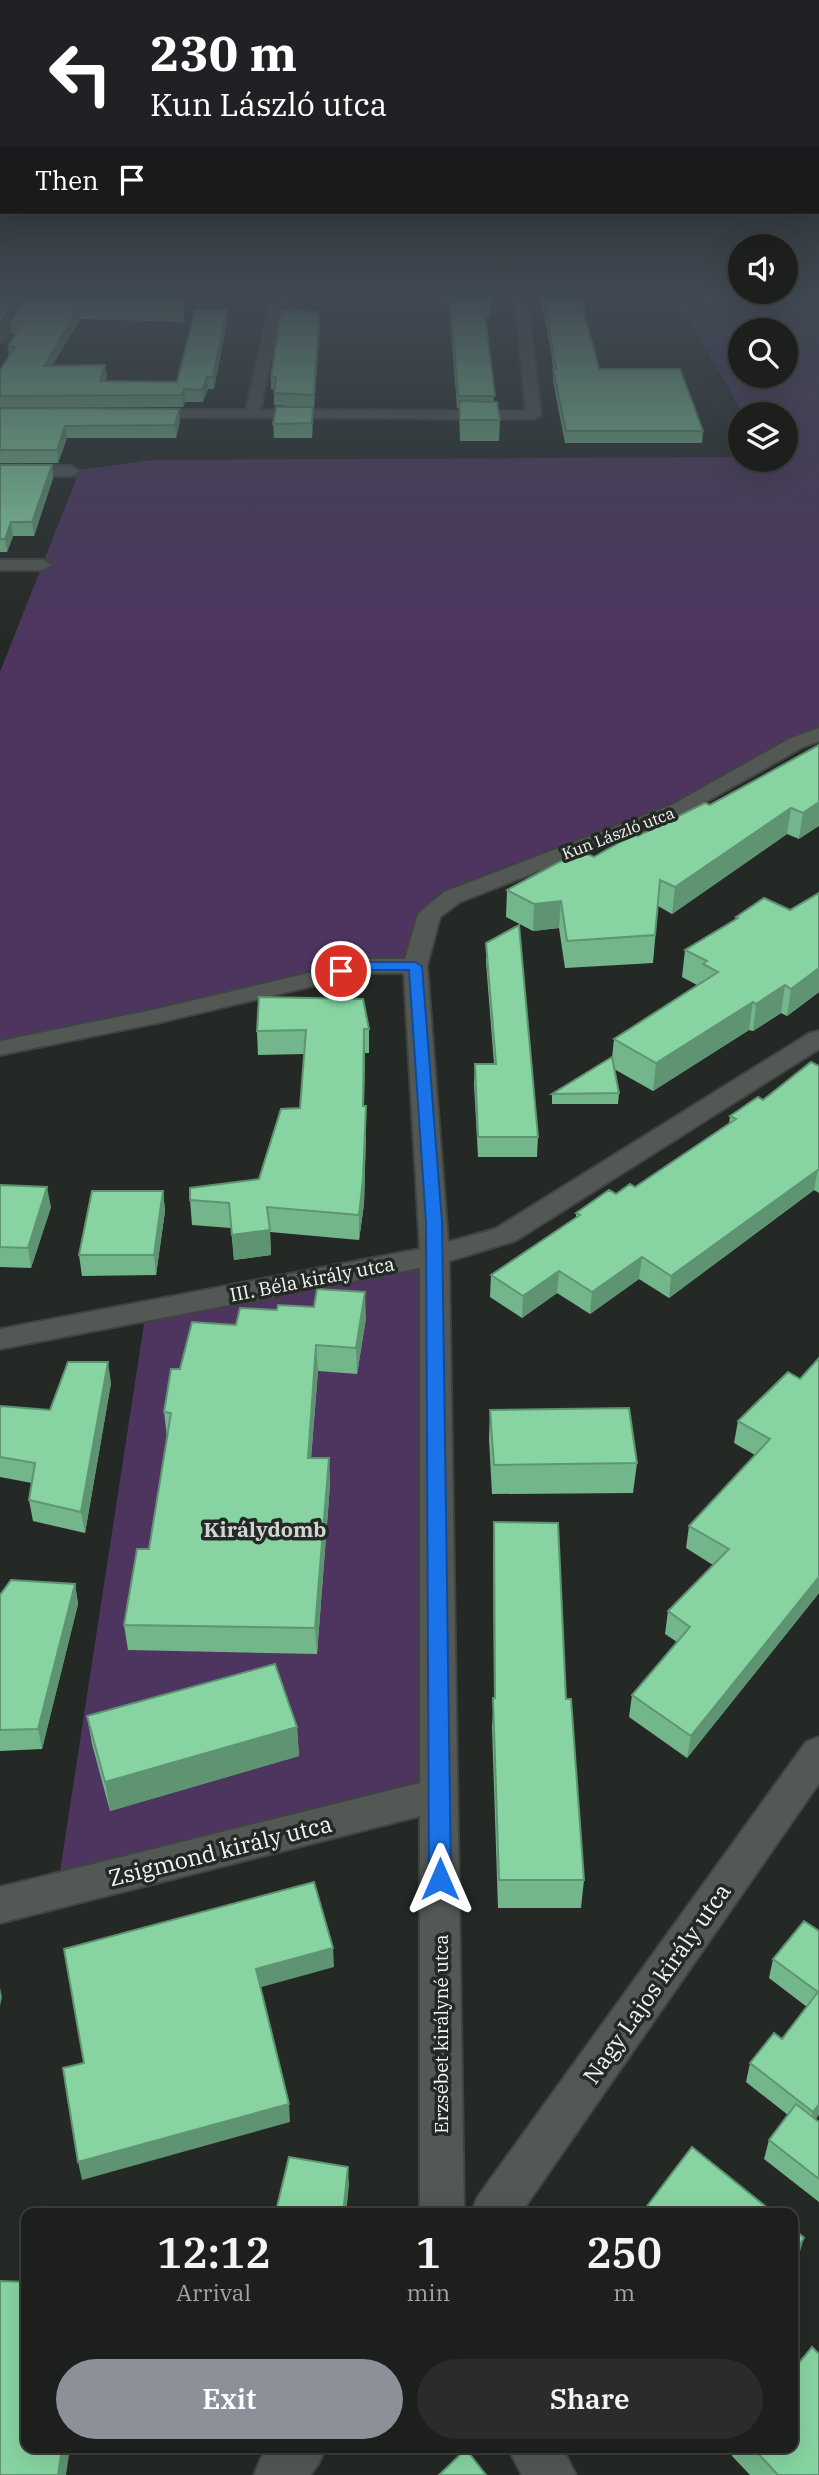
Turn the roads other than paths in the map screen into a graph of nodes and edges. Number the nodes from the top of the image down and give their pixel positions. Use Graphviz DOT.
graph roads {
  1 [pos="534,412"];
  2 [pos="126,414"];
  3 [pos="252,414"];
  4 [pos="0,470"];
  5 [pos="71,471"];
  6 [pos="0,565"];
  7 [pos="43,565"];
  8 [pos="819,734"];
  9 [pos="424,932"];
  10 [pos="415,966"];
  11 [pos="819,1038"];
  12 [pos="0,1048"];
  13 [pos="434,1256"];
  14 [pos="0,1339"];
  15 [pos="819,1753"];
  16 [pos="439,1795"];
  17 [pos="0,1905"];
  18 [pos="442,2208"];
  19 [pos="497,2208"];
  20 [pos="297,2453"];
  21 [pos="536,2453"];
  22 [pos="278,2475"];
  23 [pos="552,2475"];
  1 -- 3 [label="street"];
  2 -- 3 [label="street"];
  4 -- 5 [label="street"];
  6 -- 7 [label="street"];
  8 -- 9 [label="street, Kun László utca"];
  9 -- 10 [label="street, Erzsébet királyné utca"];
  10 -- 12 [label="street"];
  10 -- 13 [label="street, Erzsébet királyné utca"];
  11 -- 13 [label="street, III. Béla király utca"];
  13 -- 14 [label="street, III. Béla király utca"];
  13 -- 16 [label="street, Erzsébet királyné utca"];
  15 -- 19 [label="street, Nagy Lajos király utca"];
  16 -- 17 [label="street, Zsigmond király utca"];
  16 -- 18 [label="street, Erzsébet királyné utca"];
  20 -- 22 [label="street"];
  21 -- 23 [label="street"];
}
